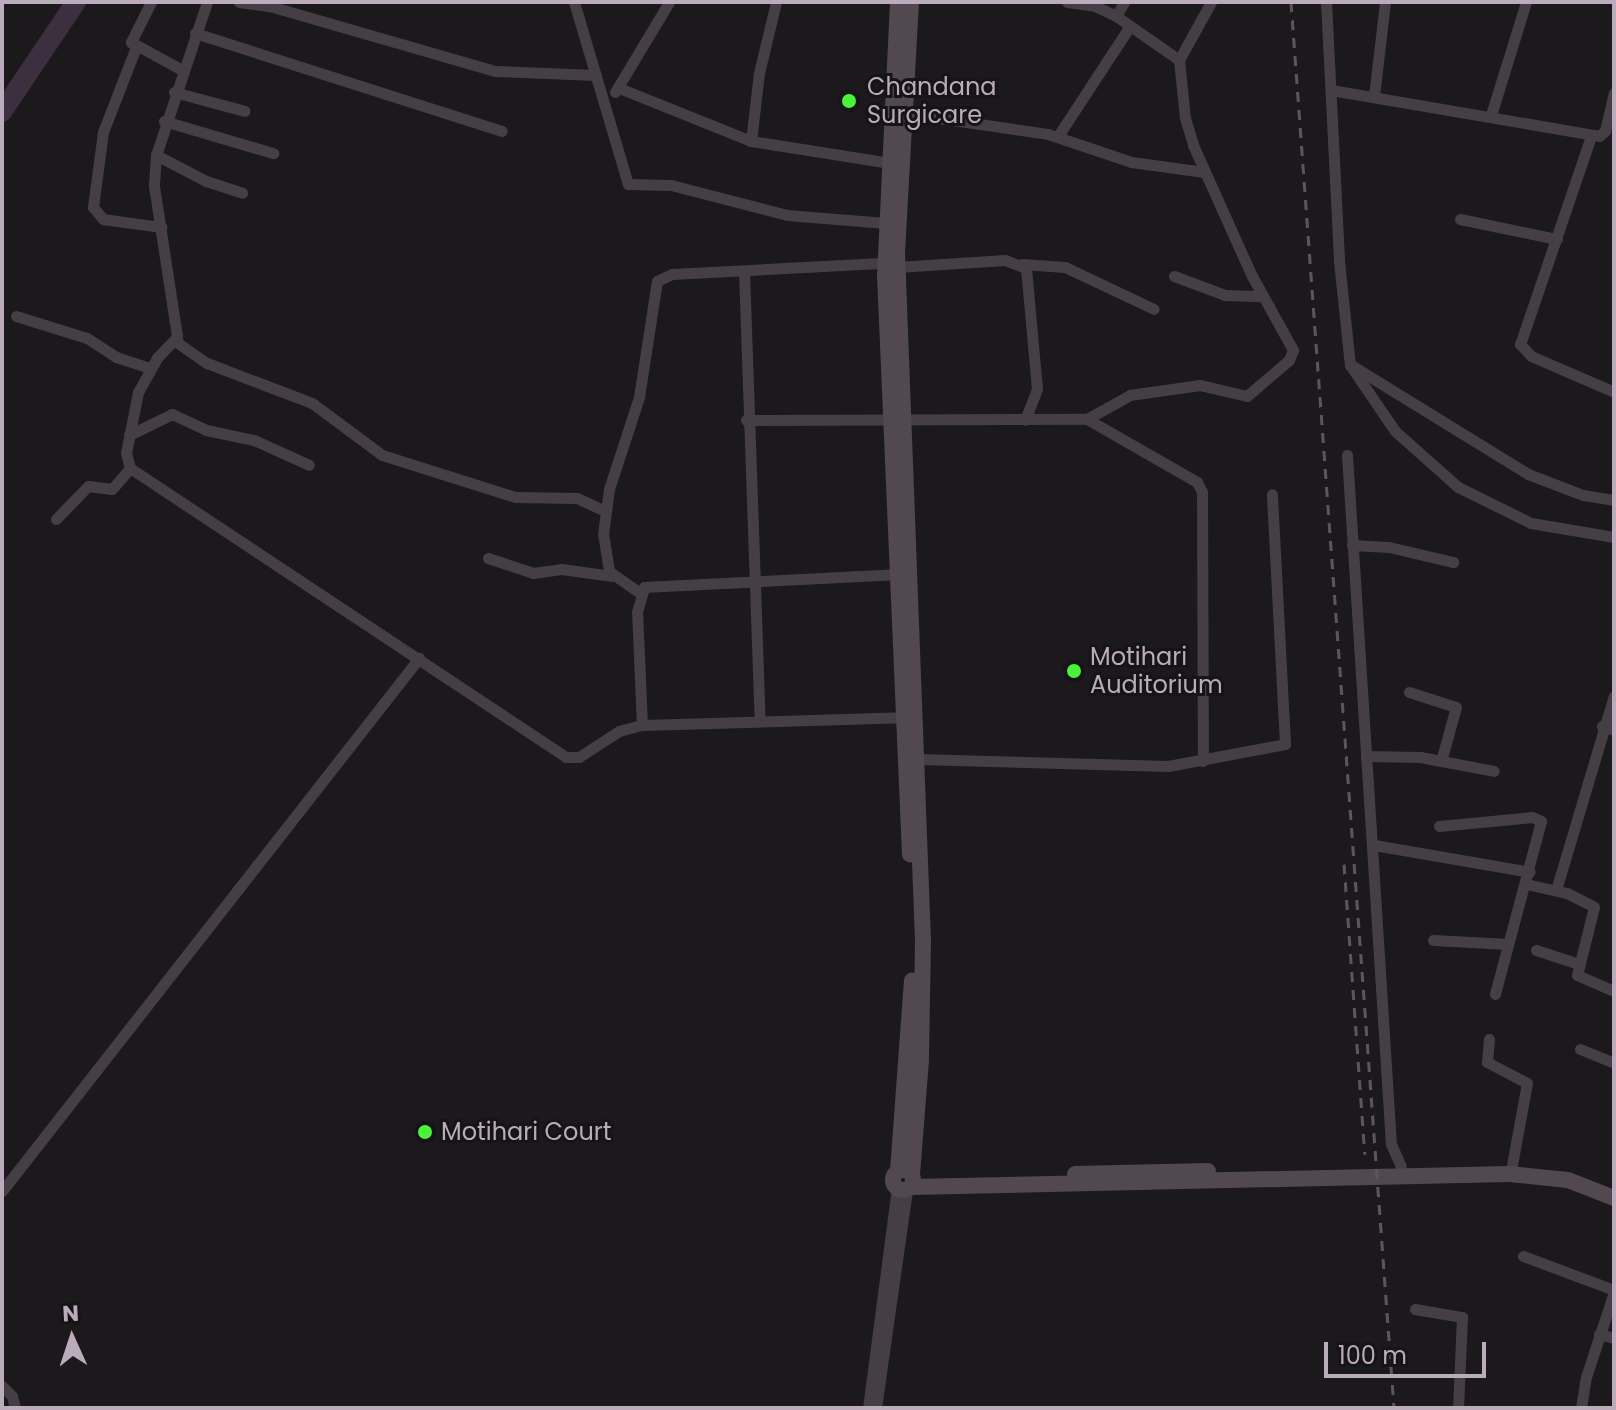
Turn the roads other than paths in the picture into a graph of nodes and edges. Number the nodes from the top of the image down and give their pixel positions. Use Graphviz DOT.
graph roads {
  1 [pos="151,2"];
  2 [pos="207,2"];
  3 [pos="239,2"];
  4 [pos="574,2"];
  5 [pos="669,2"];
  6 [pos="776,2"];
  7 [pos="898,2"];
  8 [pos="911,2"];
  9 [pos="1067,2"];
  10 [pos="1124,2"];
  11 [pos="1211,2"];
  12 [pos="1326,2"];
  13 [pos="1385,2"];
  14 [pos="1526,2"];
  15 [pos="1116,16"];
  16 [pos="1130,26"];
  17 [pos="195,33"];
  18 [pos="136,47"];
  19 [pos="1179,60"];
  20 [pos="182,70"];
  21 [pos="596,75"];
  22 [pos="619,88"];
  23 [pos="1331,90"];
  24 [pos="174,92"];
  25 [pos="1614,93"];
  26 [pos="1374,96"];
  27 [pos="607,102"];
  28 [pos="245,111"];
  29 [pos="904,113"];
  30 [pos="1491,115"];
  31 [pos="164,121"];
  32 [pos="502,131"];
  33 [pos="1058,136"];
  34 [pos="1591,136"];
  35 [pos="751,141"];
  36 [pos="273,153"];
  37 [pos="156,155"];
  38 [pos="890,163"];
  39 [pos="1204,172"];
  40 [pos="242,193"];
  41 [pos="1460,219"];
  42 [pos="886,223"];
  43 [pos="161,227"];
  44 [pos="1557,239"];
  45 [pos="1022,264"];
  46 [pos="891,265"];
  47 [pos="744,271"];
  48 [pos="1174,276"];
  49 [pos="1262,296"];
  50 [pos="1154,309"];
  51 [pos="16,316"];
  52 [pos="175,341"];
  53 [pos="1350,365"];
  54 [pos="150,368"];
  55 [pos="1614,392"];
  56 [pos="897,417"];
  57 [pos="1087,419"];
  58 [pos="746,420"];
  59 [pos="1025,420"];
  60 [pos="129,435"];
  61 [pos="1347,455"];
  62 [pos="309,465"];
  63 [pos="130,468"];
  64 [pos="1272,494"];
  65 [pos="1614,500"];
  66 [pos="605,511"];
  67 [pos="56,519"];
  68 [pos="1614,537"];
  69 [pos="1352,545"];
  70 [pos="488,558"];
  71 [pos="1453,562"];
  72 [pos="903,574"];
  73 [pos="612,576"];
  74 [pos="753,579"];
  75 [pos="640,593"];
  76 [pos="419,658"];
  77 [pos="1409,692"];
  78 [pos="1614,696"];
  79 [pos="909,717"];
  80 [pos="760,721"];
  81 [pos="642,725"];
  82 [pos="1608,728"];
  83 [pos="1366,756"];
  84 [pos="918,759"];
  85 [pos="1203,761"];
  86 [pos="1441,761"];
  87 [pos="1494,771"];
  88 [pos="1439,826"];
  89 [pos="1374,845"];
  90 [pos="1528,878"];
  91 [pos="1556,890"];
  92 [pos="1433,940"];
  93 [pos="1508,944"];
  94 [pos="1536,950"];
  95 [pos="1579,964"];
  96 [pos="1614,991"];
  97 [pos="1495,994"];
  98 [pos="1489,1039"];
  99 [pos="1580,1049"];
  100 [pos="1614,1063"];
  101 [pos="1512,1165"];
  102 [pos="1401,1166"];
  103 [pos="906,1181"];
  104 [pos="1614,1187"];
  105 [pos="2,1191"];
  106 [pos="1614,1198"];
  107 [pos="1523,1256"];
  108 [pos="1614,1291"];
  109 [pos="1415,1309"];
  110 [pos="1599,1334"];
  111 [pos="1614,1338"];
  112 [pos="1586,1377"];
  113 [pos="2,1386"];
  114 [pos="15,1408"];
  115 [pos="868,1408"];
  116 [pos="876,1408"];
  117 [pos="1458,1408"];
  118 [pos="1581,1408"];
  119 [pos="1588,1408"];
  1 -- 18 [label="street"];
  2 -- 17 [label="street"];
  3 -- 21 [label="street"];
  4 -- 21 [label="street"];
  5 -- 22 [label="street"];
  6 -- 35 [label="street"];
  7 -- 38 [label="main road"];
  8 -- 29 [label="main road"];
  9 -- 15 [label="street"];
  10 -- 15 [label="street"];
  11 -- 19 [label="street"];
  12 -- 23 [label="street"];
  13 -- 26 [label="street"];
  14 -- 30 [label="street"];
  15 -- 16 [label="street"];
  16 -- 19 [label="street"];
  16 -- 33 [label="street"];
  17 -- 20 [label="street"];
  17 -- 32 [label="street"];
  18 -- 20 [label="street"];
  18 -- 43 [label="street"];
  19 -- 39 [label="street"];
  20 -- 24 [label="street"];
  21 -- 27 [label="street"];
  22 -- 27 [label="street"];
  22 -- 35 [label="street"];
  23 -- 26 [label="street"];
  23 -- 53 [label="street"];
  24 -- 28 [label="street"];
  24 -- 31 [label="street"];
  25 -- 34 [label="street"];
  26 -- 30 [label="street"];
  27 -- 42 [label="street"];
  29 -- 33 [label="street"];
  29 -- 46 [label="main road"];
  30 -- 34 [label="street"];
  31 -- 36 [label="street"];
  31 -- 37 [label="street"];
  33 -- 39 [label="street"];
  34 -- 44 [label="street"];
  35 -- 38 [label="street"];
  37 -- 40 [label="street"];
  37 -- 43 [label="street"];
  38 -- 42 [label="main road"];
  39 -- 49 [label="street"];
  41 -- 44 [label="street"];
  42 -- 46 [label="main road"];
  43 -- 52 [label="street"];
  44 -- 55 [label="street"];
  45 -- 46 [label="street"];
  45 -- 50 [label="street"];
  45 -- 59 [label="street"];
  46 -- 47 [label="street"];
  46 -- 56 [label="main road"];
  47 -- 58 [label="street"];
  47 -- 66 [label="street"];
  48 -- 49 [label="street"];
  49 -- 57 [label="street"];
  51 -- 54 [label="street"];
  52 -- 54 [label="street"];
  52 -- 66 [label="street"];
  53 -- 65 [label="street"];
  53 -- 68 [label="street"];
  54 -- 60 [label="street"];
  56 -- 58 [label="street"];
  56 -- 59 [label="street"];
  56 -- 72 [label="main road"];
  57 -- 59 [label="street"];
  57 -- 85 [label="street"];
  58 -- 74 [label="street"];
  60 -- 62 [label="street"];
  60 -- 63 [label="street"];
  61 -- 69 [label="street"];
  63 -- 67 [label="street"];
  63 -- 76 [label="street"];
  64 -- 85 [label="street"];
  66 -- 73 [label="street"];
  69 -- 71 [label="street"];
  69 -- 83 [label="street"];
  70 -- 73 [label="street"];
  72 -- 74 [label="street"];
  72 -- 79 [label="main road"];
  73 -- 75 [label="street"];
  74 -- 75 [label="street"];
  74 -- 80 [label="street"];
  75 -- 81 [label="street"];
  76 -- 81 [label="street"];
  76 -- 105 [label="street"];
  77 -- 86 [label="street"];
  78 -- 82 [label="street"];
  79 -- 80 [label="street"];
  79 -- 84 [label="main road"];
  79 -- 103 [label="main road"];
  80 -- 81 [label="street"];
  82 -- 91 [label="street"];
  83 -- 86 [label="street"];
  83 -- 89 [label="street"];
  84 -- 85 [label="street"];
  84 -- 103 [label="main road"];
  86 -- 87 [label="street"];
  88 -- 90 [label="street"];
  89 -- 90 [label="street"];
  89 -- 102 [label="street"];
  90 -- 91 [label="street"];
  90 -- 93 [label="street"];
  91 -- 95 [label="street"];
  92 -- 93 [label="street"];
  93 -- 97 [label="street"];
  94 -- 95 [label="street"];
  95 -- 96 [label="street"];
  98 -- 101 [label="street"];
  99 -- 100 [label="street"];
  101 -- 102 [label="main road"];
  101 -- 104 [label="main road"];
  102 -- 103 [label="main road"];
  103 -- 106 [label="main road"];
  103 -- 115 [label="street"];
  103 -- 116 [label="street"];
  107 -- 108 [label="street"];
  108 -- 110 [label="street"];
  109 -- 117 [label="street"];
  110 -- 111 [label="street"];
  110 -- 112 [label="street"];
  112 -- 118 [label="street"];
  112 -- 119 [label="street"];
  113 -- 114 [label="street"];
}
